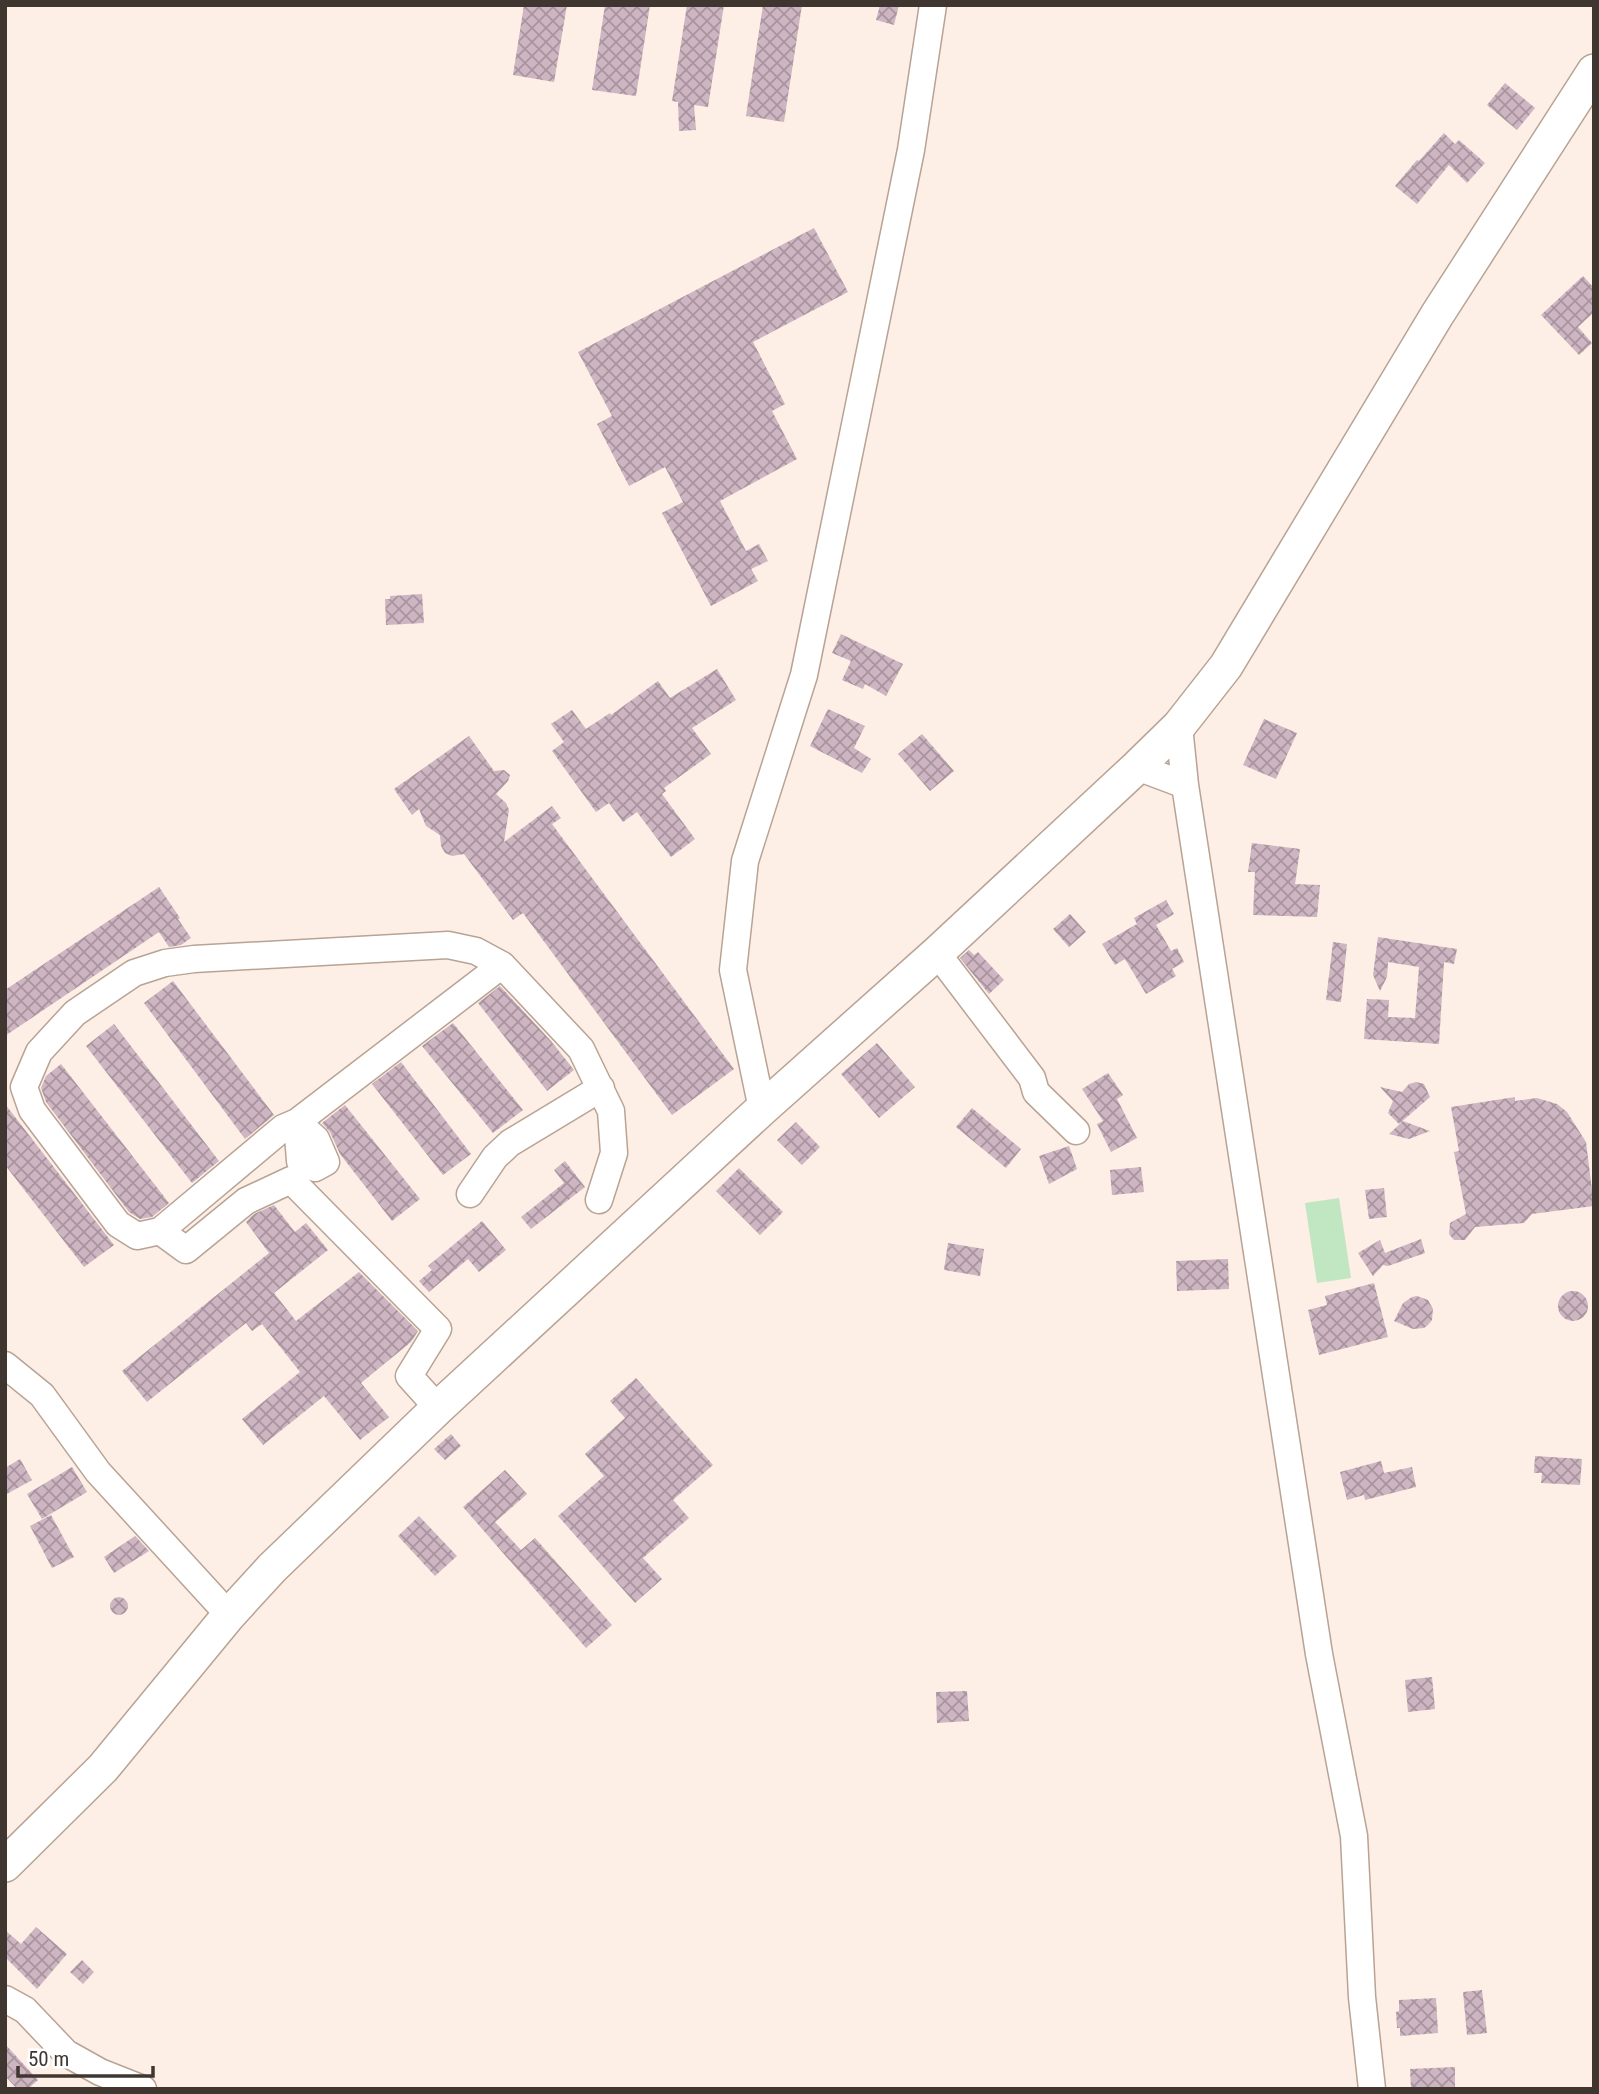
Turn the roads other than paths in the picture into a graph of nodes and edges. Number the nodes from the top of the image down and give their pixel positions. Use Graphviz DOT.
graph roads {
  1 [pos="933,5"];
  2 [pos="1594,71"];
  3 [pos="1179,726"];
  4 [pos="1137,767"];
  5 [pos="1185,785"];
  6 [pos="937,953"];
  7 [pos="502,965"];
  8 [pos="601,1088"];
  9 [pos="762,1109"];
  10 [pos="1076,1131"];
  11 [pos="470,1194"];
  12 [pos="599,1200"];
  13 [pos="160,1231"];
  14 [pos="5,1366"];
  15 [pos="438,1408"];
  16 [pos="229,1615"];
  17 [pos="5,1865"];
  18 [pos="5,1999"];
  19 [pos="144,2089"];
  20 [pos="1372,2089"];
  1 -- 9 [label="street"];
  2 -- 3 [label="main road"];
  3 -- 4 [label="main road"];
  3 -- 5 [label="street"];
  4 -- 5 [label="street"];
  4 -- 6 [label="main road"];
  5 -- 20 [label="street"];
  6 -- 9 [label="main road"];
  6 -- 10 [label="street"];
  7 -- 8 [label="street"];
  7 -- 13 [label="street"];
  7 -- 13 [label="street"];
  8 -- 11 [label="street"];
  8 -- 12 [label="street"];
  9 -- 15 [label="main road"];
  13 -- 15 [label="street"];
  14 -- 16 [label="street"];
  15 -- 16 [label="main road"];
  16 -- 17 [label="main road"];
  18 -- 19 [label="street"];
}
